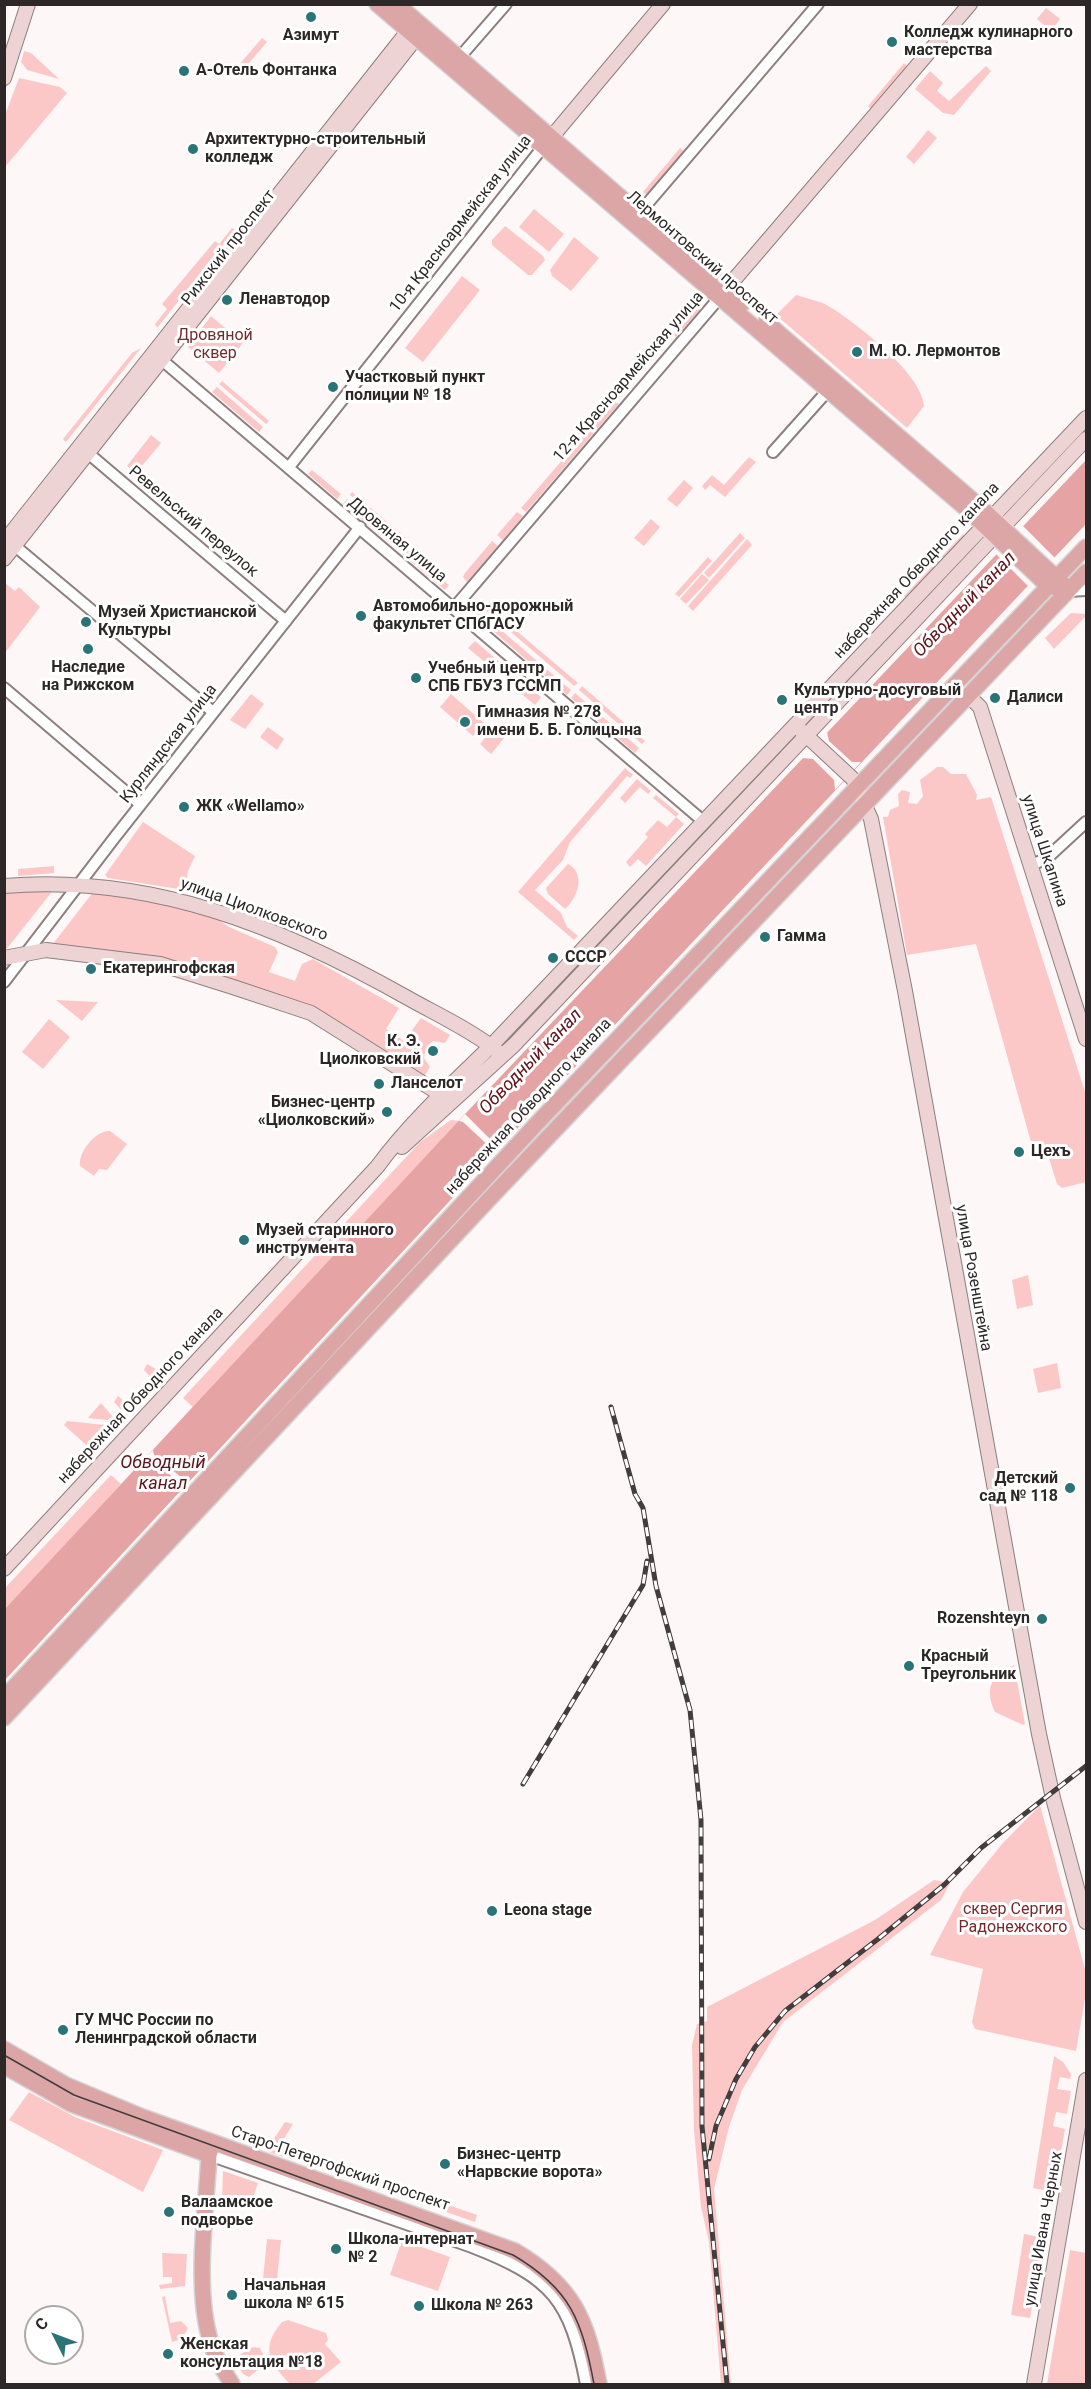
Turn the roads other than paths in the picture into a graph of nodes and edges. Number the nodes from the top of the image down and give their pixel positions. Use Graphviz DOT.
graph roads {
  1 [pos="28,4"];
  2 [pos="376,4"];
  3 [pos="397,4"];
  4 [pos="506,4"];
  5 [pos="663,4"];
  6 [pos="818,4"];
  7 [pos="970,4"];
  8 [pos="415,31"];
  9 [pos="459,58"];
  10 [pos="4,78"];
  11 [pos="547,142"];
  12 [pos="636,217"];
  13 [pos="723,293"];
  14 [pos="158,357"];
  15 [pos="832,386"];
  16 [pos="1086,418"];
  17 [pos="1086,439"];
  18 [pos="84,450"];
  19 [pos="773,452"];
  20 [pos="289,467"];
  21 [pos="360,527"];
  22 [pos="998,530"];
  23 [pos="9,542"];
  24 [pos="1086,547"];
  25 [pos="4,559"];
  26 [pos="1086,572"];
  27 [pos="1047,577"];
  28 [pos="1086,590"];
  29 [pos="1068,591"];
  30 [pos="454,608"];
  31 [pos="286,621"];
  32 [pos="956,683"];
  33 [pos="4,688"];
  34 [pos="968,695"];
  35 [pos="213,712"];
  36 [pos="795,725"];
  37 [pos="811,739"];
  38 [pos="854,781"];
  39 [pos="141,804"];
  40 [pos="865,804"];
  41 [pos="703,821"];
  42 [pos="1086,822"];
  43 [pos="1032,865"];
  44 [pos="79,884"];
  45 [pos="4,886"];
  46 [pos="25,953"];
  47 [pos="4,958"];
  48 [pos="4,982"];
  49 [pos="1086,1039"];
  50 [pos="491,1046"];
  51 [pos="503,1055"];
  52 [pos="447,1097"];
  53 [pos="4,1569"];
  54 [pos="4,1698"];
  55 [pos="4,1718"];
  56 [pos="1086,1922"];
  57 [pos="4,2049"];
  58 [pos="4,2066"];
  59 [pos="1086,2085"];
  60 [pos="211,2149"];
  61 [pos="232,2385"];
  62 [pos="586,2385"];
  63 [pos="599,2385"];
  64 [pos="1034,2385"];
  1 -- 10 [label="street"];
  2 -- 8 [label="main road, Лермонтовский проспект"];
  3 -- 8 [label="main road, Лермонтовский проспект"];
  4 -- 9 [label="street"];
  5 -- 11 [label="street, 10-я Красноармейская улица"];
  6 -- 12 [label="street"];
  7 -- 13 [label="street, 12-я Красноармейская улица"];
  8 -- 9 [label="main road, Лермонтовский проспект"];
  8 -- 11 [label="main road, Лермонтовский проспект"];
  8 -- 14 [label="street, Рижский проспект"];
  9 -- 11 [label="main road, Лермонтовский проспект"];
  11 -- 12 [label="main road, Лермонтовский проспект"];
  11 -- 20 [label="street, 10-я Красноармейская улица"];
  12 -- 13 [label="main road, Лермонтовский проспект"];
  13 -- 15 [label="main road, Лермонтовский проспект"];
  13 -- 30 [label="street, 12-я Красноармейская улица"];
  14 -- 18 [label="street, Рижский проспект"];
  14 -- 20 [label="street, Дровяная улица"];
  15 -- 19 [label="street"];
  15 -- 22 [label="main road, Лермонтовский проспект"];
  16 -- 22 [label="street, набережная Обводного канала"];
  17 -- 22 [label="street, набережная Обводного канала"];
  18 -- 23 [label="street, Рижский проспект"];
  18 -- 31 [label="street, Ревельский переулок"];
  20 -- 21 [label="street, Дровяная улица"];
  21 -- 30 [label="street, Дровяная улица"];
  21 -- 31 [label="street, Курляндская улица"];
  22 -- 27 [label="main road, Лермонтовский проспект"];
  22 -- 36 [label="street, набережная Обводного канала"];
  22 -- 37 [label="street, набережная Обводного канала"];
  23 -- 25 [label="street, Рижский проспект"];
  23 -- 35 [label="street"];
  24 -- 27 [label="main road, набережная Обводного канала"];
  26 -- 29 [label="main road, набережная Обводного канала"];
  27 -- 29 [label="main road"];
  27 -- 32 [label="main road, набережная Обводного канала"];
  28 -- 29 [label="street"];
  29 -- 34 [label="main road, набережная Обводного канала"];
  30 -- 41 [label="street, Дровяная улица"];
  31 -- 35 [label="street, Курляндская улица"];
  32 -- 34 [label="street, улица Шкапина"];
  32 -- 38 [label="main road, набережная Обводного канала"];
  33 -- 39 [label="street"];
  34 -- 40 [label="main road, набережная Обводного канала"];
  34 -- 43 [label="street, улица Шкапина"];
  35 -- 39 [label="street, Курляндская улица"];
  36 -- 37 [label="street"];
  36 -- 41 [label="street, набережная Обводного канала"];
  37 -- 38 [label="street"];
  37 -- 51 [label="street, набережная Обводного канала"];
  38 -- 40 [label="street, улица Розенштейна"];
  38 -- 54 [label="main road, набережная Обводного канала"];
  39 -- 44 [label="street, Курляндская улица"];
  40 -- 55 [label="main road, набережная Обводного канала"];
  40 -- 56 [label="street, улица Розенштейна"];
  41 -- 50 [label="street, набережная Обводного канала"];
  42 -- 43 [label="street"];
  43 -- 49 [label="street, улица Шкапина"];
  44 -- 45 [label="street, улица Циолковского"];
  44 -- 46 [label="street, Курляндская улица"];
  44 -- 50 [label="street, улица Циолковского"];
  46 -- 47 [label="street"];
  46 -- 48 [label="street, Курляндская улица"];
  46 -- 52 [label="street"];
  50 -- 51 [label="street, улица Циолковского"];
  50 -- 52 [label="street, набережная Обводного канала"];
  51 -- 52 [label="street, набережная Обводного канала"];
  52 -- 53 [label="street, набережная Обводного канала"];
  57 -- 60 [label="main road, Старо-Петергофский проспект"];
  58 -- 60 [label="main road, Старо-Петергофский проспект"];
  59 -- 64 [label="street, улица Ивана Черных"];
  60 -- 61 [label="main road"];
  60 -- 62 [label="street, Старо-Петергофский проспект"];
  60 -- 63 [label="main road, Старо-Петергофский проспект"];
}
